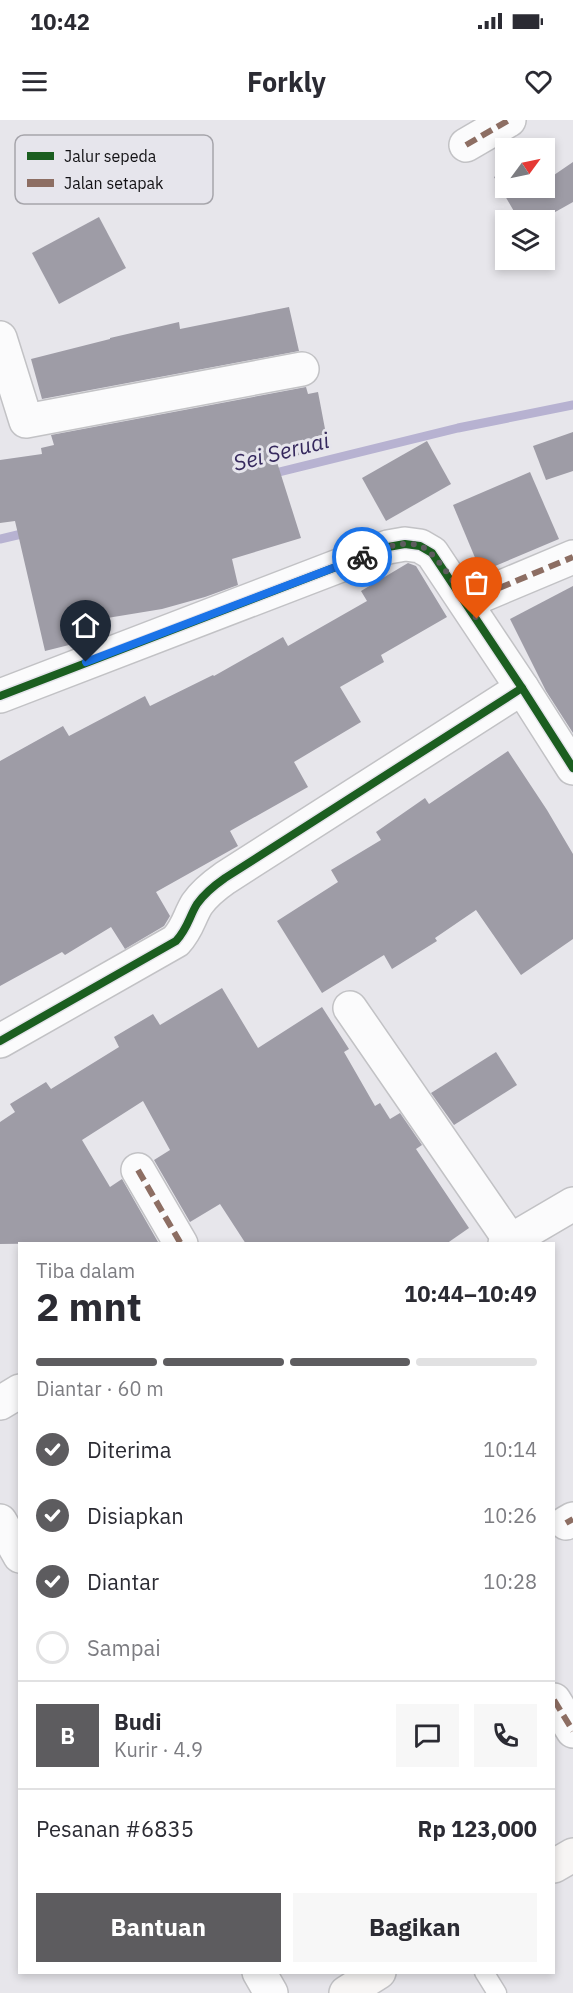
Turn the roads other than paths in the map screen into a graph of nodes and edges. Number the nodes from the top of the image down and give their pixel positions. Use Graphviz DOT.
graph roads {
  1 [pos="509,120"];
  2 [pos="466,145"];
  3 [pos="0,338"];
  4 [pos="302,369"];
  5 [pos="13,424"];
  6 [pos="573,556"];
  7 [pos="466,602"];
  8 [pos="522,688"];
  9 [pos="0,696"];
  10 [pos="571,760"];
  11 [pos="350,1008"];
  12 [pos="0,1041"];
  13 [pos="138,1170"];
  14 [pos="573,1204"];
  15 [pos="180,1242"];
  16 [pos="508,1242"];
  17 [pos="18,1392"];
  18 [pos="0,1403"];
  19 [pos="1,1525"];
  20 [pos="18,1553"];
  21 [pos="555,1702"];
  22 [pos="573,1731"];
  23 [pos="573,1855"];
  24 [pos="555,1865"];
  25 [pos="260,1974"];
  26 [pos="376,1974"];
  27 [pos="485,1974"];
  28 [pos="271,1993"];
  29 [pos="346,1993"];
  30 [pos="497,1993"];
  1 -- 2 [label="street"];
  3 -- 5 [label="street"];
  4 -- 5 [label="street"];
  6 -- 7 [label="street"];
  7 -- 8 [label="street"];
  7 -- 9 [label="street"];
  8 -- 10 [label="street"];
  8 -- 12 [label="street"];
  11 -- 16 [label="street"];
  13 -- 15 [label="street"];
  14 -- 16 [label="street"];
  17 -- 18 [label="street"];
  19 -- 20 [label="street"];
  21 -- 22 [label="street"];
  23 -- 24 [label="street"];
  25 -- 28 [label="street"];
  26 -- 29 [label="street"];
  27 -- 30 [label="lane"];
}
